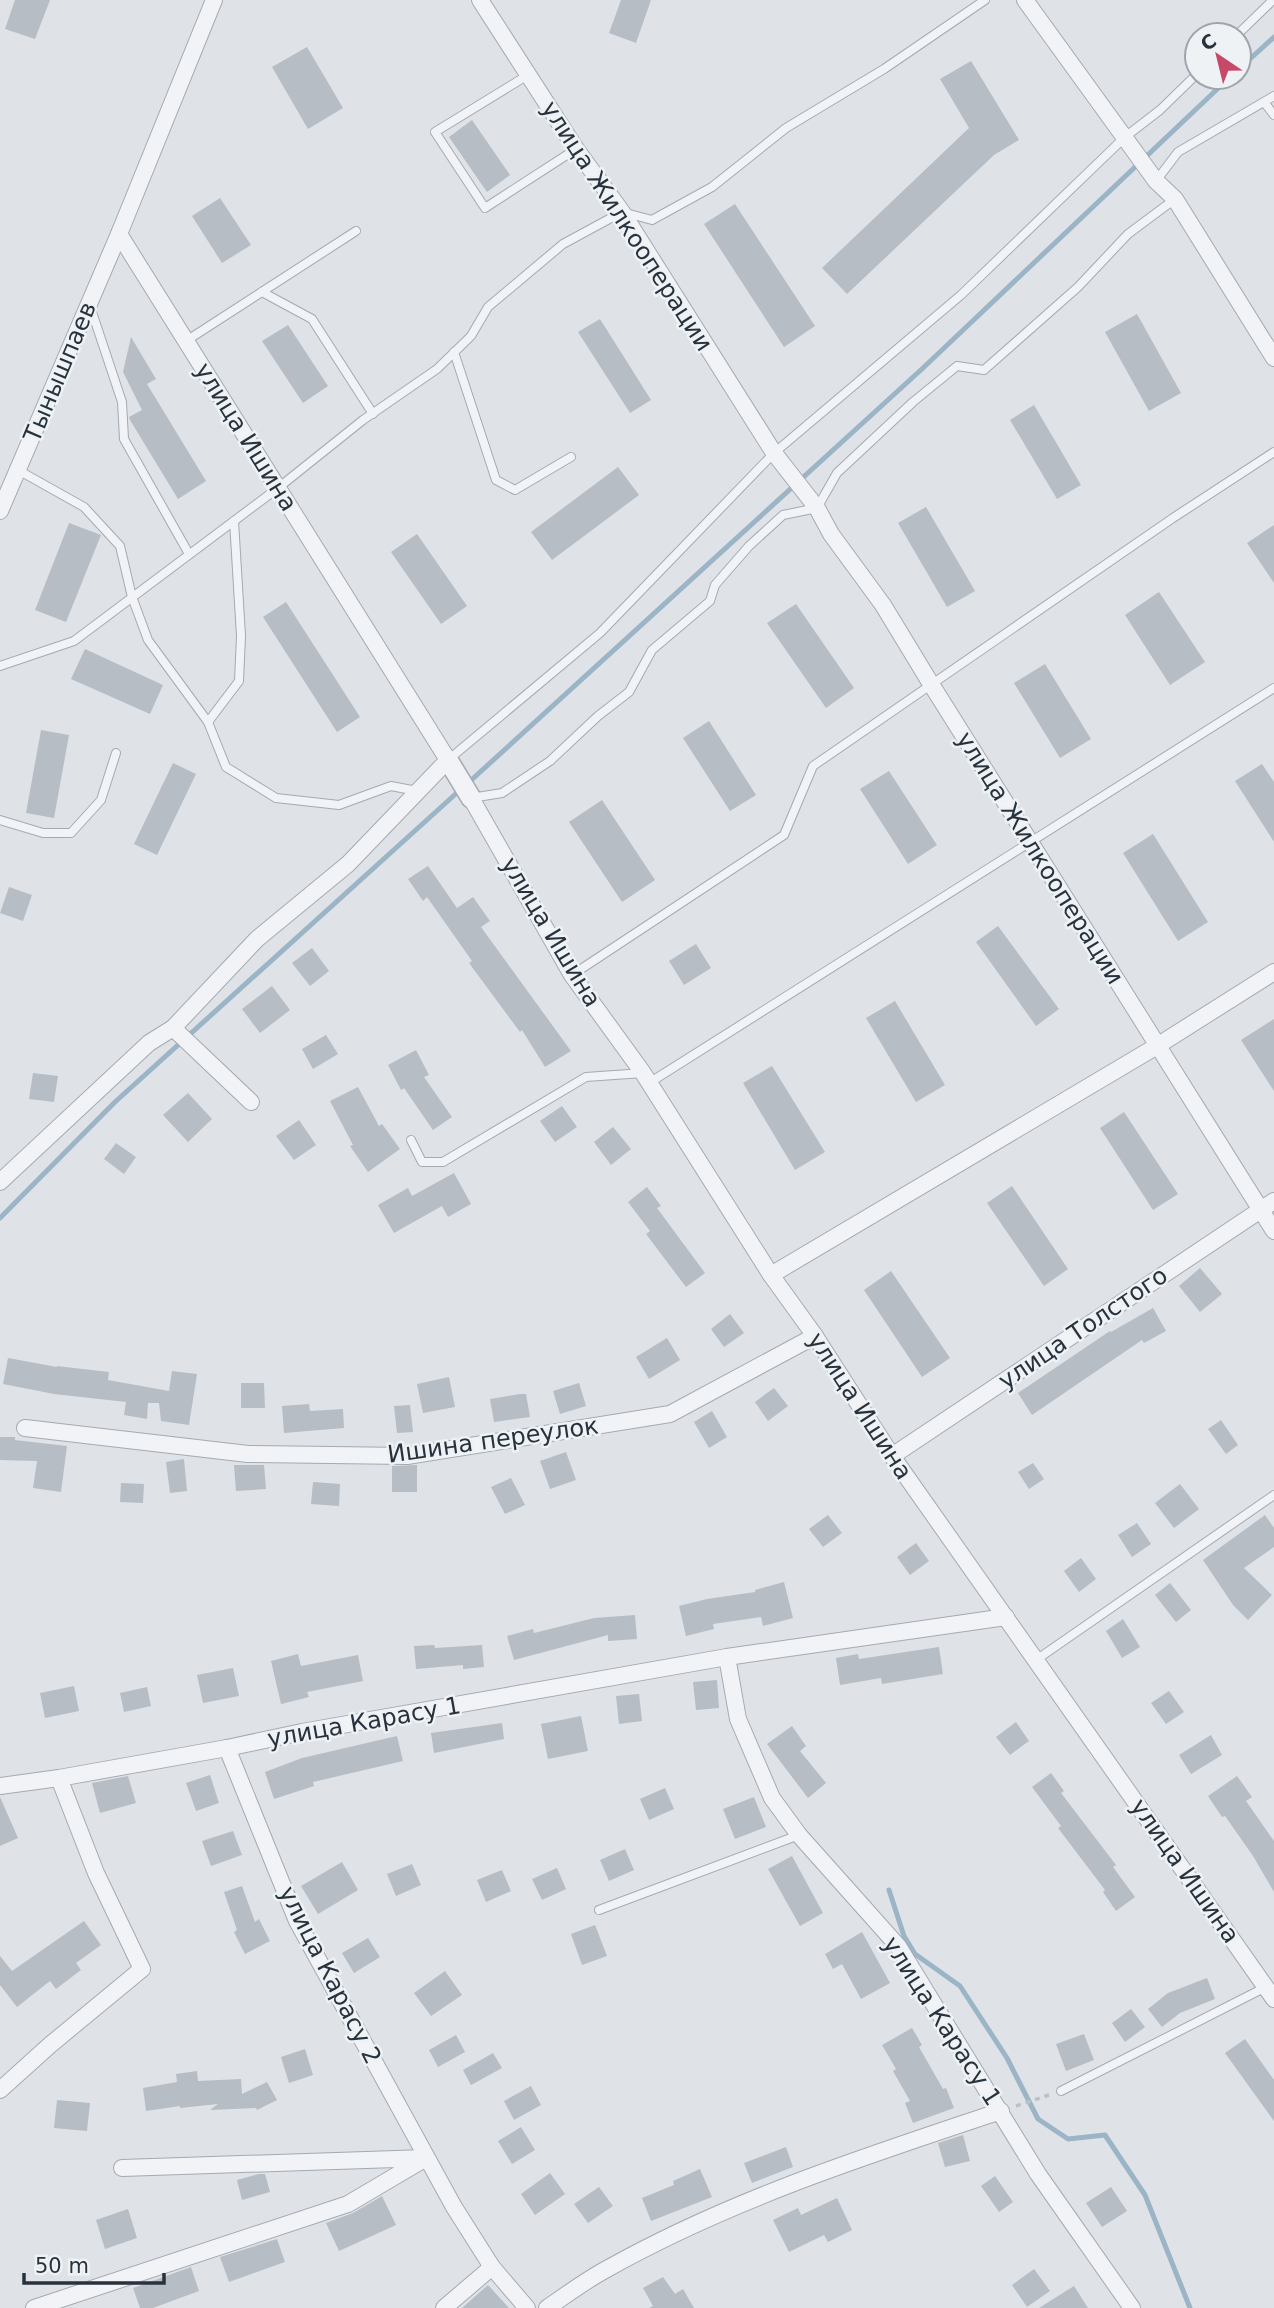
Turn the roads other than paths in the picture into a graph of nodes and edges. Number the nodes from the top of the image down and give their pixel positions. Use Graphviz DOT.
graph roads {
  1 [pos="215,0"];
  2 [pos="480,0"];
  3 [pos="985,0"];
  4 [pos="1025,0"];
  5 [pos="1273,0"];
  6 [pos="1251,21"];
  7 [pos="528,75"];
  8 [pos="1183,88"];
  9 [pos="1274,96"];
  10 [pos="1264,102"];
  11 [pos="1274,114"];
  12 [pos="1125,137"];
  13 [pos="576,149"];
  14 [pos="1156,181"];
  15 [pos="1175,199"];
  16 [pos="622,212"];
  17 [pos="356,231"];
  18 [pos="119,234"];
  19 [pos="262,292"];
  20 [pos="89,304"];
  21 [pos="186,341"];
  22 [pos="454,352"];
  23 [pos="1274,358"];
  24 [pos="373,414"];
  25 [pos="1274,452"];
  26 [pos="774,453"];
  27 [pos="571,457"];
  28 [pos="18,470"];
  29 [pos="278,488"];
  30 [pos="817,508"];
  31 [pos="0,511"];
  32 [pos="234,521"];
  33 [pos="189,554"];
  34 [pos="132,597"];
  35 [pos="0,666"];
  36 [pos="932,684"];
  37 [pos="1274,688"];
  38 [pos="208,722"];
  39 [pos="116,753"];
  40 [pos="448,760"];
  41 [pos="417,792"];
  42 [pos="471,798"];
  43 [pos="0,820"];
  44 [pos="1029,842"];
  45 [pos="1274,972"];
  46 [pos="572,975"];
  47 [pos="173,1028"];
  48 [pos="1157,1046"];
  49 [pos="646,1078"];
  50 [pos="251,1102"];
  51 [pos="411,1140"];
  52 [pos="0,1182"];
  53 [pos="1267,1205"];
  54 [pos="1274,1231"];
  55 [pos="771,1275"];
  56 [pos="815,1336"];
  57 [pos="25,1428"];
  58 [pos="892,1456"];
  59 [pos="1274,1495"];
  60 [pos="1006,1617"];
  61 [pos="727,1657"];
  62 [pos="1036,1660"];
  63 [pos="227,1748"];
  64 [pos="59,1778"];
  65 [pos="0,1786"];
  66 [pos="800,1835"];
  67 [pos="598,1910"];
  68 [pos="1270,1993"];
  69 [pos="0,2090"];
  70 [pos="1061,2091"];
  71 [pos="1001,2111"];
  72 [pos="426,2158"];
  73 [pos="122,2168"];
  74 [pos="492,2267"];
  75 [pos="34,2308"];
  76 [pos="443,2308"];
  77 [pos="527,2308"];
  78 [pos="547,2308"];
  79 [pos="1132,2308"];
  1 -- 18 [label="street, Тынышпаев"];
  2 -- 7 [label="street, улица Жилкооперации"];
  3 -- 16 [label="lane"];
  4 -- 12 [label="street"];
  5 -- 6 [label="lane"];
  7 -- 13 [label="street, улица Жилкооперации"];
  7 -- 13 [label="lane"];
  8 -- 12 [label="lane"];
  9 -- 10 [label="lane"];
  10 -- 11 [label="lane"];
  10 -- 14 [label="lane"];
  12 -- 14 [label="street"];
  12 -- 26 [label="lane"];
  13 -- 16 [label="street, улица Жилкооперации"];
  14 -- 15 [label="street"];
  15 -- 23 [label="street"];
  15 -- 30 [label="lane"];
  16 -- 22 [label="lane"];
  16 -- 26 [label="street, улица Жилкооперации"];
  17 -- 19 [label="lane"];
  18 -- 20 [label="street, Тынышпаев"];
  18 -- 21 [label="street, улица Ишина"];
  19 -- 21 [label="lane"];
  19 -- 24 [label="lane"];
  20 -- 28 [label="street, Тынышпаев"];
  20 -- 33 [label="lane"];
  21 -- 29 [label="street, улица Ишина"];
  22 -- 24 [label="lane"];
  22 -- 27 [label="lane"];
  24 -- 29 [label="lane"];
  25 -- 36 [label="lane"];
  26 -- 30 [label="street, улица Жилкооперации"];
  26 -- 40 [label="lane"];
  28 -- 31 [label="street, Тынышпаев"];
  28 -- 34 [label="lane"];
  29 -- 32 [label="lane"];
  29 -- 40 [label="street, улица Ишина"];
  30 -- 36 [label="street, улица Жилкооперации"];
  30 -- 42 [label="lane"];
  32 -- 33 [label="lane"];
  32 -- 38 [label="lane"];
  33 -- 34 [label="lane"];
  34 -- 35 [label="lane"];
  34 -- 38 [label="lane"];
  36 -- 44 [label="street, улица Жилкооперации"];
  36 -- 46 [label="lane"];
  37 -- 44 [label="lane"];
  38 -- 41 [label="lane"];
  39 -- 43 [label="lane"];
  40 -- 41 [label="street"];
  40 -- 42 [label="street"];
  41 -- 47 [label="street"];
  42 -- 46 [label="street, улица Ишина"];
  44 -- 48 [label="street, улица Жилкооперации"];
  44 -- 49 [label="lane"];
  45 -- 48 [label="street"];
  46 -- 49 [label="street, улица Ишина"];
  47 -- 50 [label="street"];
  47 -- 52 [label="street"];
  48 -- 53 [label="street, улица Жилкооперации"];
  48 -- 55 [label="street"];
  49 -- 51 [label="lane"];
  49 -- 55 [label="street, улица Ишина"];
  53 -- 54 [label="street, улица Жилкооперации"];
  53 -- 58 [label="street, улица Толстого"];
  55 -- 56 [label="street, улица Ишина"];
  56 -- 57 [label="street, Ишина переулок"];
  56 -- 58 [label="street, улица Ишина"];
  58 -- 60 [label="street, улица Ишина"];
  59 -- 62 [label="lane"];
  60 -- 61 [label="street, улица Карасу 1"];
  60 -- 62 [label="street, улица Ишина"];
  61 -- 63 [label="street, улица Карасу 1"];
  61 -- 66 [label="street, улица Карасу 1"];
  62 -- 68 [label="street, улица Ишина"];
  63 -- 64 [label="street, улица Карасу 1"];
  63 -- 72 [label="street, улица Карасу 2"];
  64 -- 65 [label="street, улица Карасу 1"];
  64 -- 69 [label="street"];
  66 -- 67 [label="lane"];
  66 -- 71 [label="street, улица Карасу 1"];
  68 -- 70 [label="lane"];
  71 -- 78 [label="street"];
  71 -- 79 [label="street, улица Карасу 1"];
  72 -- 73 [label="street"];
  72 -- 74 [label="street, улица Карасу 2"];
  72 -- 75 [label="street"];
  74 -- 76 [label="street"];
  74 -- 77 [label="street, улица Карасу 2"];
}
